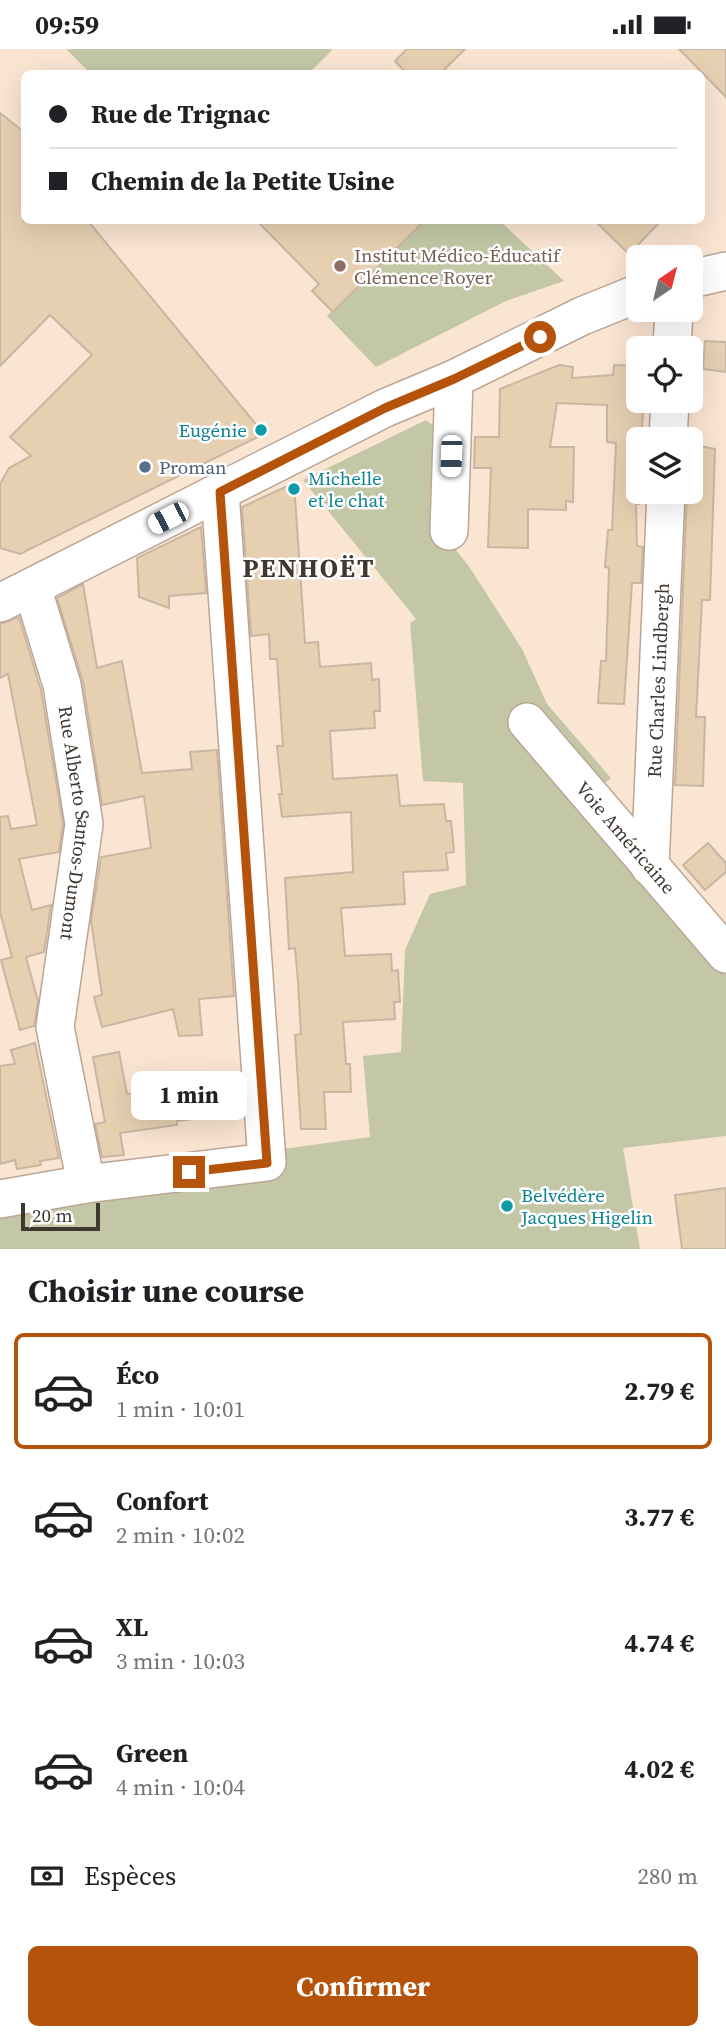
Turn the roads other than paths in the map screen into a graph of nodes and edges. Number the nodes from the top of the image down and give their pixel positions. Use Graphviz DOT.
graph roads {
  1 [pos="726,271"];
  2 [pos="704,276"];
  3 [pos="626,298"];
  4 [pos="454,379"];
  5 [pos="220,492"];
  6 [pos="665,504"];
  7 [pos="449,531"];
  8 [pos="12,590"];
  9 [pos="527,722"];
  10 [pos="650,867"];
  11 [pos="726,954"];
  12 [pos="86,1184"];
  13 [pos="0,1199"];
  1 -- 2 [label="street"];
  3 -- 4 [label="street"];
  4 -- 5 [label="street"];
  4 -- 7 [label="street"];
  5 -- 8 [label="street"];
  5 -- 12 [label="street"];
  6 -- 10 [label="street, Rue Charles Lindbergh"];
  8 -- 12 [label="street, Rue Alberto Santos-Dumont"];
  9 -- 10 [label="street, Voie Américaine"];
  10 -- 11 [label="street, Voie Américaine"];
  12 -- 13 [label="street"];
}
